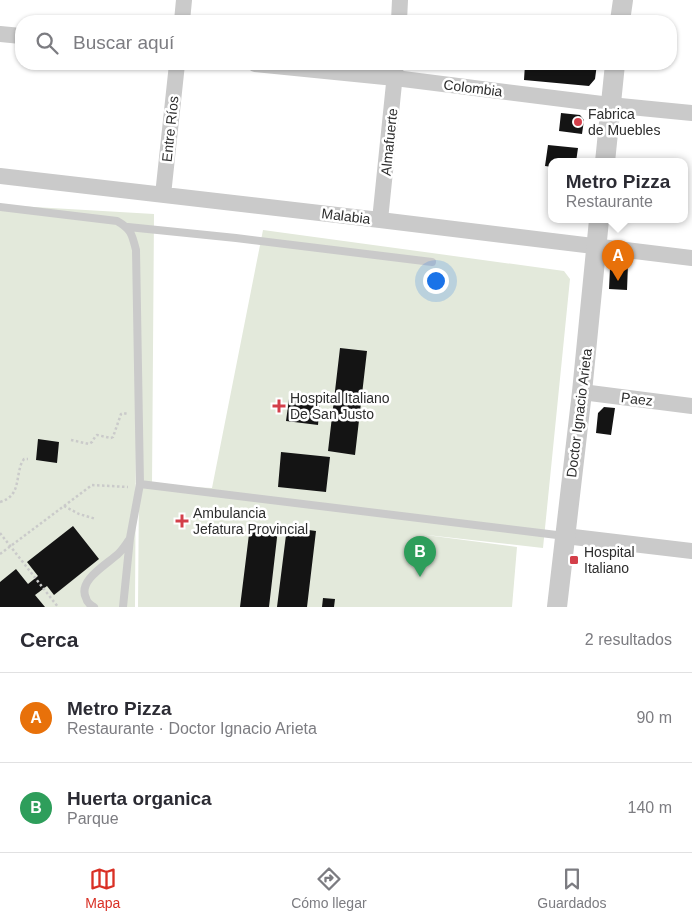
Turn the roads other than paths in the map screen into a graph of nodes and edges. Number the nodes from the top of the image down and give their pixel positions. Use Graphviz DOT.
graph roads {
  1 [pos="184,0"];
  2 [pos="400,0"];
  3 [pos="623,0"];
  4 [pos="183,15"];
  5 [pos="399,15"];
  6 [pos="621,15"];
  7 [pos="0,34"];
  8 [pos="15,35"];
  9 [pos="176,70"];
  10 [pos="376,70"];
  11 [pos="614,70"];
  12 [pos="396,71"];
  13 [pos="610,104"];
  14 [pos="692,113"];
  15 [pos="605,158"];
  16 [pos="0,176"];
  17 [pos="163,195"];
  18 [pos="0,207"];
  19 [pos="380,220"];
  20 [pos="599,223"];
  21 [pos="128,227"];
  22 [pos="596,246"];
  23 [pos="692,258"];
  24 [pos="432,262"];
  25 [pos="582,392"];
  26 [pos="692,406"];
  27 [pos="139,486"];
  28 [pos="565,536"];
  29 [pos="130,538"];
  30 [pos="692,551"];
  31 [pos="94,607"];
  32 [pos="121,607"];
  33 [pos="557,607"];
  1 -- 4 [label="street"];
  2 -- 5 [label="street"];
  3 -- 6 [label="street"];
  7 -- 8 [label="street"];
  9 -- 17 [label="street, Entre Ríos"];
  10 -- 12 [label="street, Colombia"];
  11 -- 13 [label="street"];
  12 -- 13 [label="street, Colombia"];
  12 -- 19 [label="street, Almafuerte"];
  13 -- 14 [label="street, Colombia"];
  13 -- 15 [label="street"];
  16 -- 17 [label="street, Malabia"];
  17 -- 19 [label="street, Malabia"];
  18 -- 21 [label="lane"];
  19 -- 22 [label="street, Malabia"];
  20 -- 22 [label="street, Doctor Ignacio Arieta"];
  21 -- 24 [label="lane"];
  21 -- 27 [label="lane"];
  22 -- 23 [label="street, Malabia"];
  22 -- 25 [label="street, Doctor Ignacio Arieta"];
  25 -- 26 [label="street, Paez"];
  25 -- 28 [label="street, Doctor Ignacio Arieta"];
  27 -- 28 [label="lane"];
  27 -- 29 [label="lane"];
  28 -- 30 [label="street"];
  28 -- 33 [label="street, Doctor Ignacio Arieta"];
  29 -- 31 [label="lane"];
  29 -- 32 [label="lane"];
}
